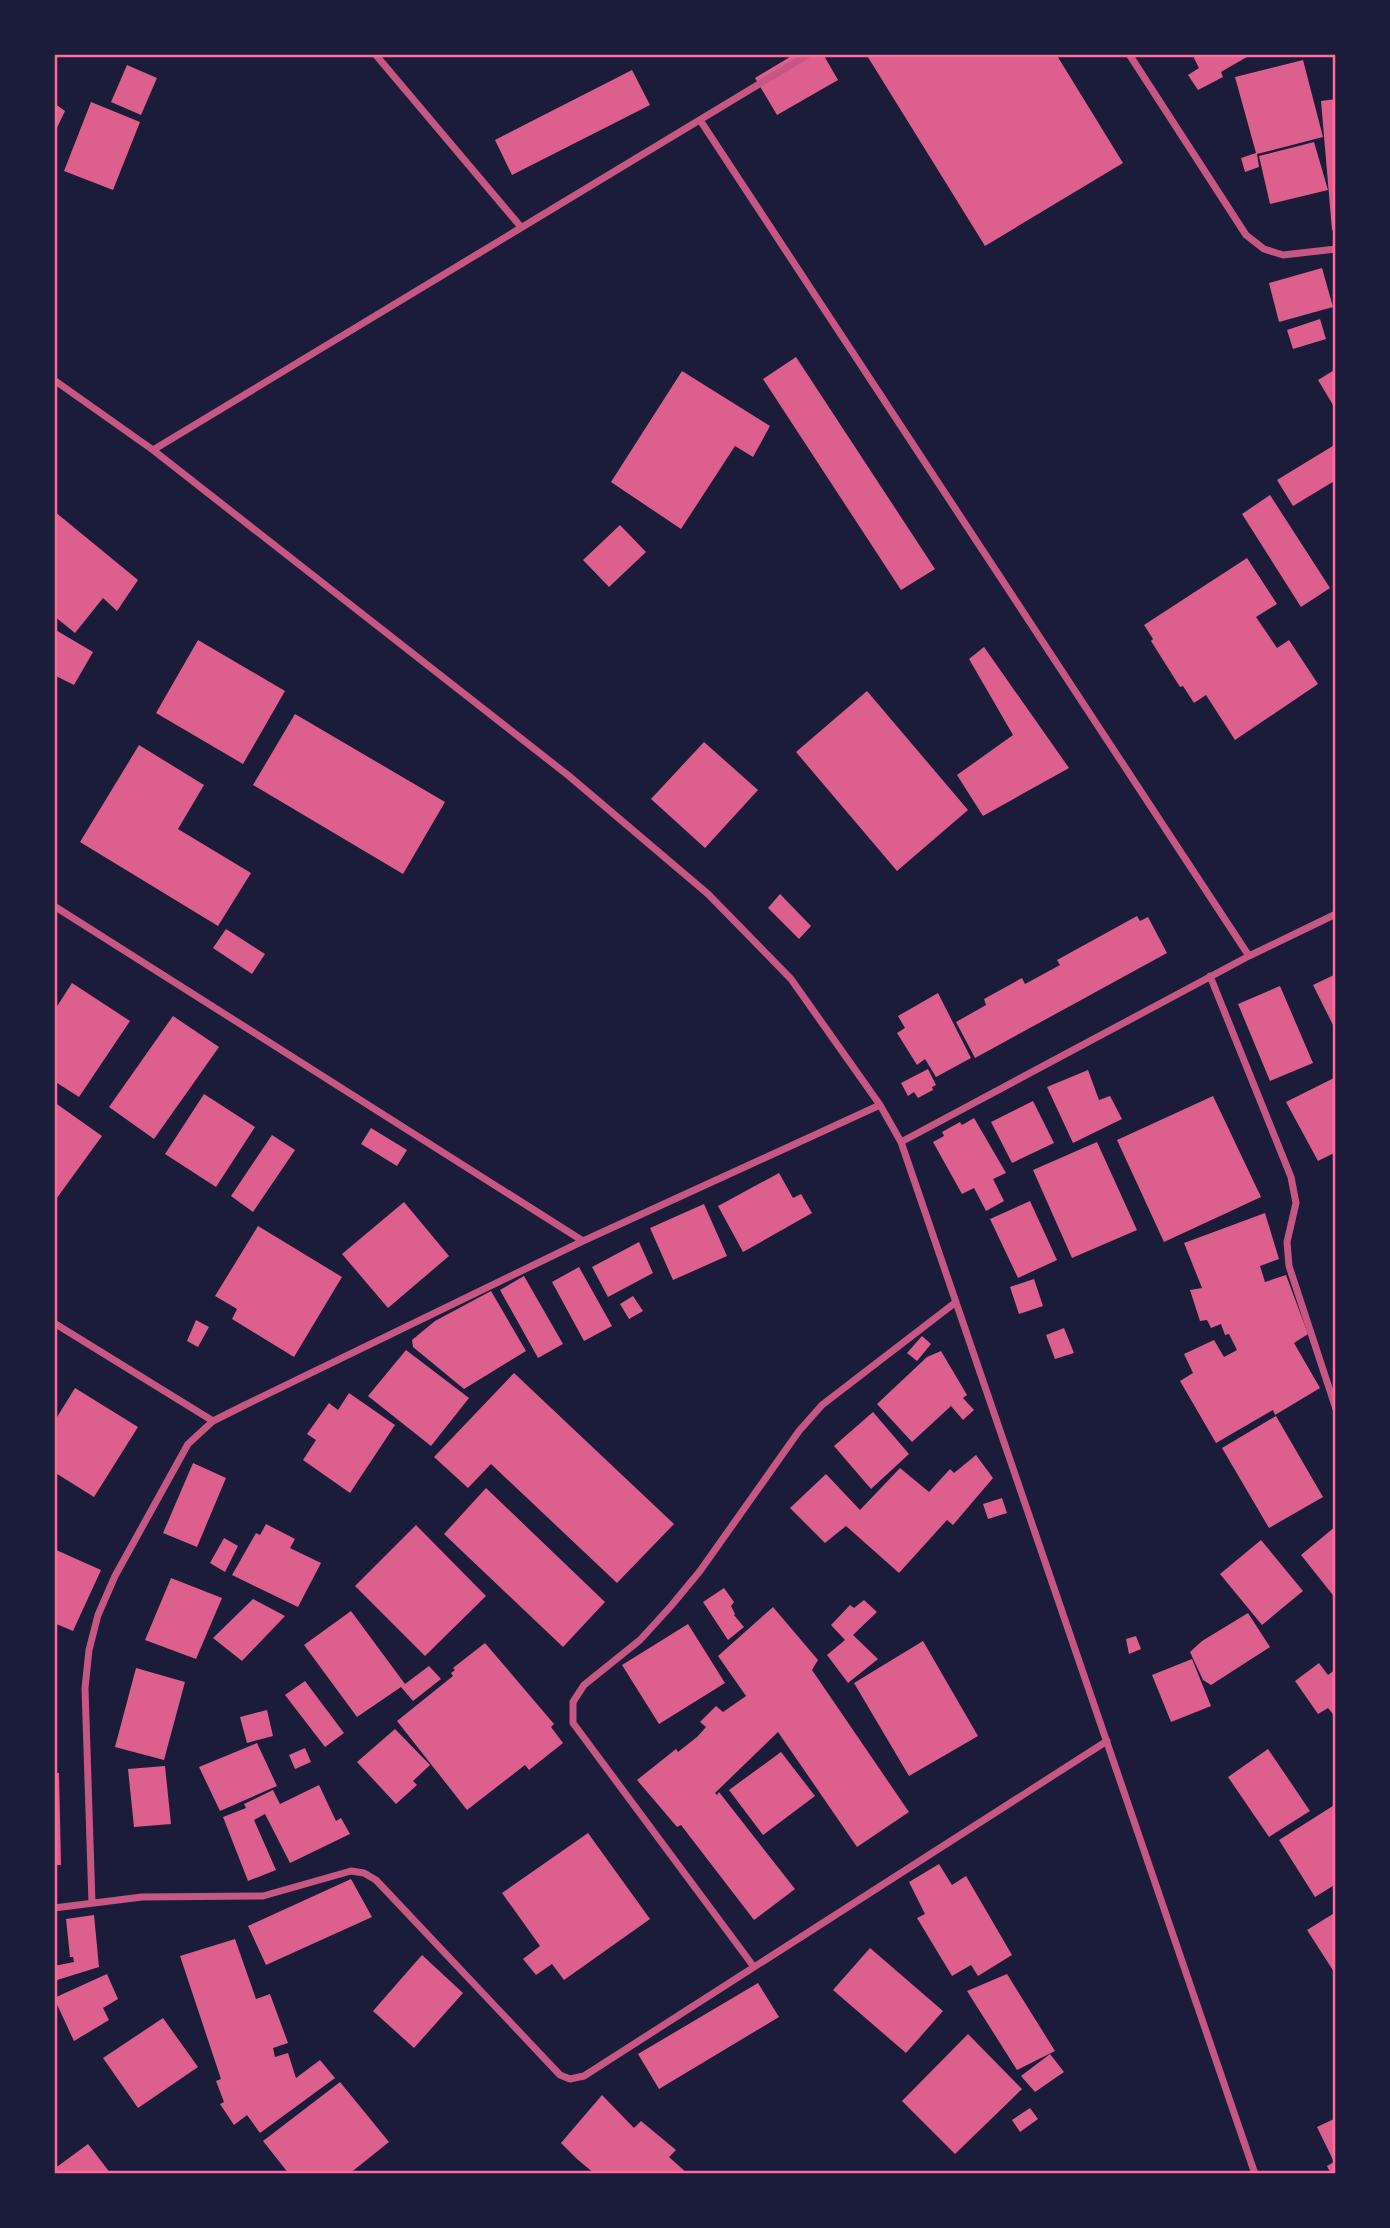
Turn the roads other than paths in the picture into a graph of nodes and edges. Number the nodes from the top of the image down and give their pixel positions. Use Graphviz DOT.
graph roads {
  1 [pos="375,54"];
  2 [pos="809,54"];
  3 [pos="1129,54"];
  4 [pos="700,120"];
  5 [pos="521,228"];
  6 [pos="1336,249"];
  7 [pos="54,380"];
  8 [pos="153,450"];
  9 [pos="54,906"];
  10 [pos="1336,914"];
  11 [pos="1249,956"];
  12 [pos="1210,976"];
  13 [pos="880,1105"];
  14 [pos="901,1142"];
  15 [pos="583,1241"];
  16 [pos="956,1302"];
  17 [pos="54,1322"];
  18 [pos="1336,1409"];
  19 [pos="213,1421"];
  20 [pos="1107,1741"];
  21 [pos="92,1903"];
  22 [pos="54,1908"];
  23 [pos="754,1967"];
  24 [pos="1255,2174"];
  1 -- 5 [label="street"];
  2 -- 4 [label="street"];
  3 -- 6 [label="street"];
  4 -- 5 [label="street"];
  4 -- 11 [label="street"];
  5 -- 8 [label="street"];
  7 -- 8 [label="street"];
  8 -- 13 [label="street"];
  9 -- 15 [label="street"];
  10 -- 11 [label="street"];
  11 -- 12 [label="street"];
  12 -- 14 [label="street"];
  12 -- 18 [label="street"];
  13 -- 14 [label="street"];
  13 -- 15 [label="street"];
  14 -- 16 [label="street"];
  15 -- 19 [label="street"];
  16 -- 20 [label="street"];
  16 -- 23 [label="street"];
  17 -- 19 [label="street"];
  19 -- 21 [label="street"];
  20 -- 23 [label="street"];
  20 -- 24 [label="street"];
  21 -- 22 [label="street"];
  21 -- 23 [label="street"];
}
